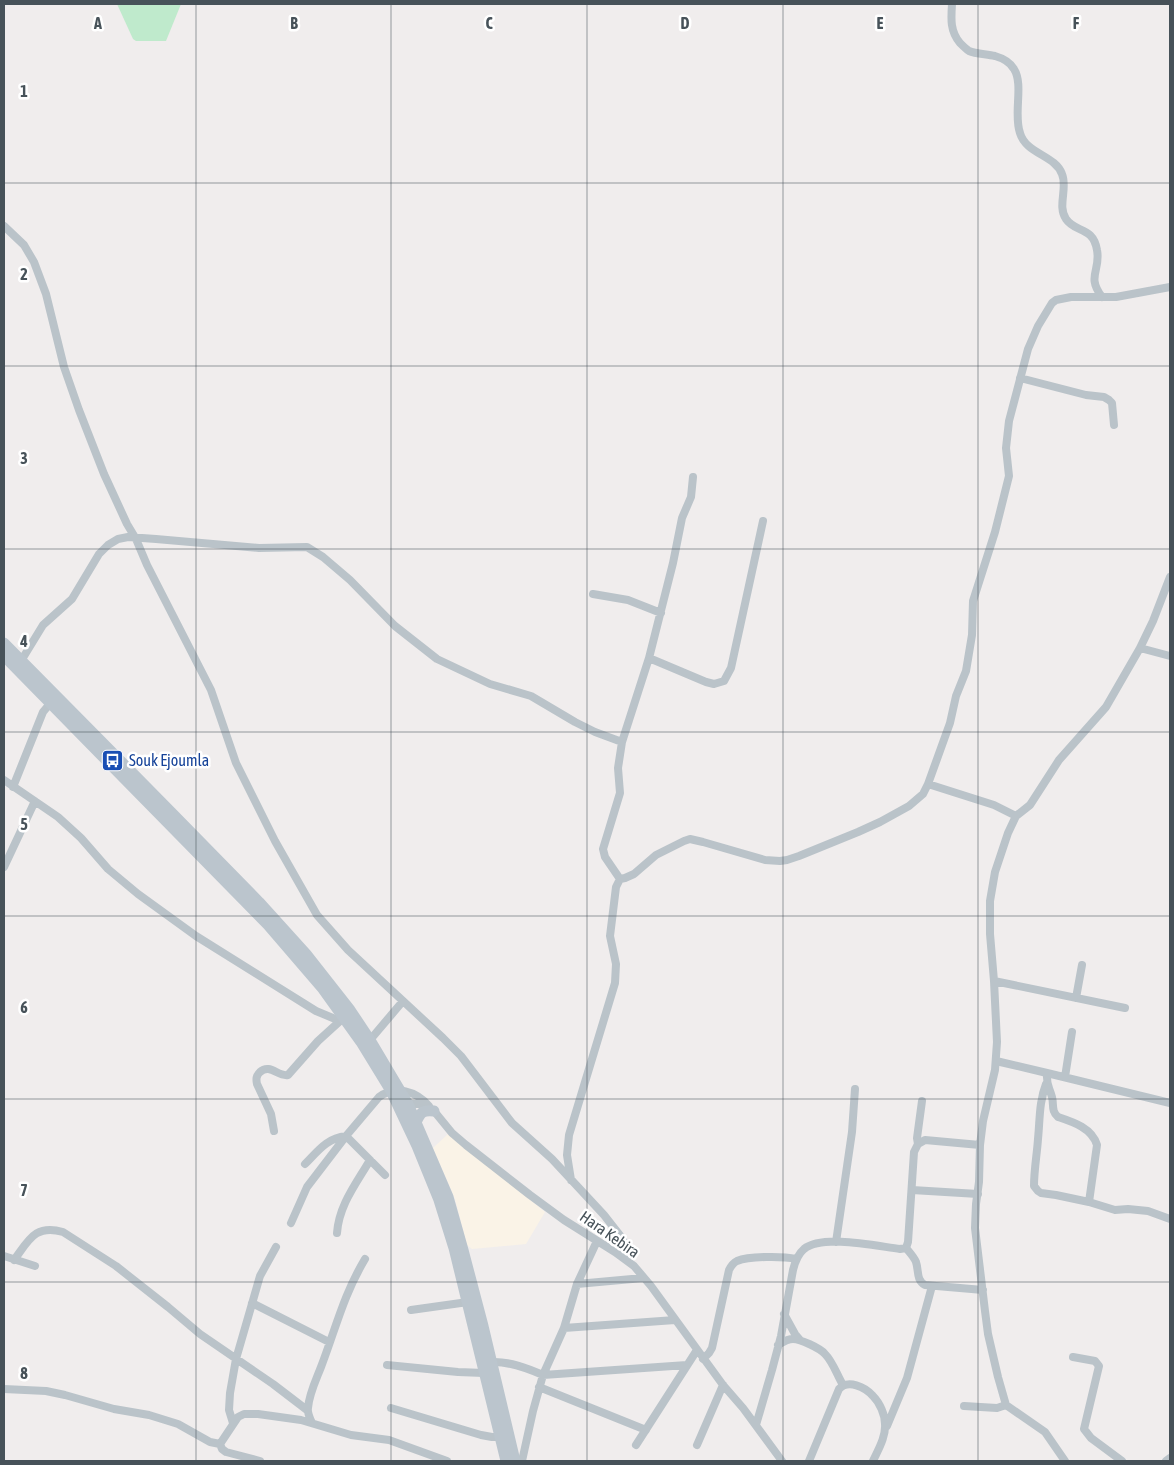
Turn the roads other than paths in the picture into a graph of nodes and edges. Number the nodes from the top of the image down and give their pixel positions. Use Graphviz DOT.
graph roads {
  1 [pos="952,4"];
  2 [pos="4,226"];
  3 [pos="1170,287"];
  4 [pos="1102,296"];
  5 [pos="1020,378"];
  6 [pos="1114,425"];
  7 [pos="693,477"];
  8 [pos="763,521"];
  9 [pos="128,526"];
  10 [pos="123,538"];
  11 [pos="136,539"];
  12 [pos="1170,577"];
  13 [pos="593,594"];
  14 [pos="661,613"];
  15 [pos="4,643"];
  16 [pos="1140,648"];
  17 [pos="4,656"];
  18 [pos="1170,656"];
  19 [pos="649,658"];
  20 [pos="21,661"];
  21 [pos="53,700"];
  22 [pos="622,742"];
  23 [pos="4,780"];
  24 [pos="928,784"];
  25 [pos="14,787"];
  26 [pos="35,801"];
  27 [pos="1016,816"];
  28 [pos="4,867"];
  29 [pos="620,879"];
  30 [pos="1082,965"];
  31 [pos="994,981"];
  32 [pos="1076,998"];
  33 [pos="404,1001"];
  34 [pos="1125,1008"];
  35 [pos="344,1016"];
  36 [pos="1072,1032"];
  37 [pos="370,1040"];
  38 [pos="996,1061"];
  39 [pos="1047,1072"];
  40 [pos="1065,1077"];
  41 [pos="1046,1084"];
  42 [pos="855,1089"];
  43 [pos="396,1090"];
  44 [pos="922,1101"];
  45 [pos="1170,1103"];
  46 [pos="404,1106"];
  47 [pos="434,1111"];
  48 [pos="416,1122"];
  49 [pos="274,1131"];
  50 [pos="346,1136"];
  51 [pos="918,1144"];
  52 [pos="980,1145"];
  53 [pos="370,1160"];
  54 [pos="305,1164"];
  55 [pos="385,1175"];
  56 [pos="571,1180"];
  57 [pos="912,1190"];
  58 [pos="978,1194"];
  59 [pos="444,1198"];
  60 [pos="1089,1202"];
  61 [pos="1170,1220"];
  62 [pos="291,1223"];
  63 [pos="337,1233"];
  64 [pos="598,1241"];
  65 [pos="836,1242"];
  66 [pos="276,1247"];
  67 [pos="906,1248"];
  68 [pos="4,1256"];
  69 [pos="796,1259"];
  70 [pos="14,1260"];
  71 [pos="365,1260"];
  72 [pos="627,1260"];
  73 [pos="35,1266"];
  74 [pos="643,1278"];
  75 [pos="577,1284"];
  76 [pos="932,1286"];
  77 [pos="982,1290"];
  78 [pos="468,1302"];
  79 [pos="252,1303"];
  80 [pos="411,1310"];
  81 [pos="784,1314"];
  82 [pos="674,1320"];
  83 [pos="564,1328"];
  84 [pos="801,1341"];
  85 [pos="329,1342"];
  86 [pos="778,1345"];
  87 [pos="697,1350"];
  88 [pos="1073,1356"];
  89 [pos="236,1359"];
  90 [pos="703,1359"];
  91 [pos="491,1362"];
  92 [pos="387,1365"];
  93 [pos="687,1365"];
  94 [pos="484,1372"];
  95 [pos="543,1375"];
  96 [pos="723,1385"];
  97 [pos="843,1385"];
  98 [pos="539,1387"];
  99 [pos="4,1389"];
  100 [pos="1006,1405"];
  101 [pos="964,1406"];
  102 [pos="391,1408"];
  103 [pos="307,1410"];
  104 [pos="312,1422"];
  105 [pos="233,1423"];
  106 [pos="756,1425"];
  107 [pos="646,1430"];
  108 [pos="885,1430"];
  109 [pos="500,1437"];
  110 [pos="220,1444"];
  111 [pos="636,1445"];
  112 [pos="697,1445"];
  113 [pos="1170,1458"];
  114 [pos="260,1461"];
  115 [pos="447,1461"];
  116 [pos="506,1461"];
  117 [pos="515,1461"];
  118 [pos="522,1461"];
  119 [pos="782,1461"];
  120 [pos="809,1461"];
  121 [pos="873,1461"];
  122 [pos="1065,1461"];
  123 [pos="1122,1461"];
  124 [pos="1166,1461"];
  1 -- 4 [label="street"];
  2 -- 9 [label="street"];
  3 -- 4 [label="street"];
  4 -- 5 [label="street"];
  5 -- 6 [label="street"];
  5 -- 24 [label="street"];
  7 -- 14 [label="street"];
  8 -- 19 [label="street"];
  9 -- 10 [label="street"];
  9 -- 11 [label="street"];
  10 -- 11 [label="street"];
  10 -- 20 [label="street"];
  11 -- 22 [label="street"];
  11 -- 33 [label="street"];
  12 -- 16 [label="street"];
  13 -- 14 [label="street"];
  14 -- 19 [label="street"];
  15 -- 20 [label="main road"];
  16 -- 18 [label="street"];
  16 -- 27 [label="street"];
  17 -- 21 [label="main road"];
  19 -- 22 [label="street"];
  20 -- 21 [label="main road"];
  21 -- 25 [label="street"];
  21 -- 35 [label="main road"];
  22 -- 29 [label="street"];
  23 -- 25 [label="street"];
  24 -- 27 [label="street"];
  24 -- 29 [label="street"];
  25 -- 26 [label="street"];
  26 -- 28 [label="street"];
  26 -- 35 [label="street"];
  27 -- 31 [label="street"];
  29 -- 56 [label="street"];
  30 -- 32 [label="street"];
  31 -- 32 [label="street"];
  31 -- 38 [label="street"];
  32 -- 34 [label="street"];
  33 -- 37 [label="street"];
  33 -- 56 [label="street"];
  35 -- 37 [label="main road"];
  35 -- 43 [label="main road"];
  35 -- 49 [label="street"];
  36 -- 40 [label="street"];
  37 -- 43 [label="main road"];
  38 -- 39 [label="street"];
  38 -- 52 [label="street"];
  39 -- 40 [label="street"];
  39 -- 41 [label="street"];
  40 -- 45 [label="street"];
  41 -- 60 [label="street"];
  41 -- 60 [label="street"];
  42 -- 65 [label="street"];
  43 -- 46 [label="main road"];
  43 -- 47 [label="street, Hara Kebira"];
  43 -- 50 [label="street"];
  44 -- 51 [label="street"];
  46 -- 47 [label="street"];
  46 -- 48 [label="main road"];
  46 -- 59 [label="main road"];
  47 -- 48 [label="main road"];
  47 -- 64 [label="street, Hara Kebira"];
  48 -- 59 [label="main road"];
  50 -- 53 [label="street"];
  50 -- 54 [label="street"];
  50 -- 62 [label="street"];
  51 -- 52 [label="street"];
  51 -- 57 [label="street"];
  52 -- 58 [label="street"];
  53 -- 55 [label="street"];
  53 -- 63 [label="street"];
  56 -- 72 [label="street"];
  57 -- 58 [label="street"];
  57 -- 67 [label="street"];
  58 -- 77 [label="street"];
  59 -- 78 [label="main road"];
  59 -- 91 [label="main road"];
  60 -- 61 [label="street"];
  64 -- 72 [label="street, Hara Kebira"];
  64 -- 75 [label="street"];
  65 -- 67 [label="street"];
  65 -- 69 [label="street"];
  66 -- 79 [label="street"];
  67 -- 76 [label="street"];
  68 -- 70 [label="street"];
  69 -- 81 [label="street"];
  69 -- 90 [label="street"];
  70 -- 73 [label="street"];
  70 -- 89 [label="street"];
  71 -- 85 [label="street"];
  72 -- 74 [label="street, Hara Kebira"];
  74 -- 75 [label="street"];
  74 -- 82 [label="street, Hara Kebira"];
  75 -- 83 [label="street"];
  76 -- 77 [label="street"];
  76 -- 108 [label="street"];
  77 -- 100 [label="street"];
  78 -- 80 [label="street"];
  78 -- 94 [label="main road"];
  79 -- 85 [label="street"];
  79 -- 89 [label="street"];
  81 -- 84 [label="street"];
  81 -- 86 [label="street"];
  82 -- 83 [label="street"];
  82 -- 87 [label="street, Hara Kebira"];
  83 -- 95 [label="street"];
  84 -- 86 [label="street"];
  84 -- 97 [label="street"];
  85 -- 103 [label="street"];
  86 -- 106 [label="street"];
  87 -- 90 [label="street, Hara Kebira"];
  87 -- 93 [label="street"];
  88 -- 123 [label="street"];
  89 -- 103 [label="street"];
  89 -- 105 [label="street"];
  90 -- 96 [label="street, Hara Kebira"];
  91 -- 95 [label="street"];
  91 -- 117 [label="main road"];
  92 -- 94 [label="street"];
  93 -- 95 [label="street"];
  93 -- 107 [label="street"];
  94 -- 109 [label="main road"];
  95 -- 98 [label="street"];
  96 -- 106 [label="street, Hara Kebira"];
  96 -- 112 [label="street"];
  97 -- 108 [label="street"];
  97 -- 120 [label="street"];
  98 -- 107 [label="street"];
  98 -- 118 [label="street"];
  99 -- 110 [label="street"];
  100 -- 101 [label="street"];
  100 -- 122 [label="street"];
  102 -- 109 [label="street"];
  103 -- 104 [label="street"];
  104 -- 105 [label="street"];
  104 -- 115 [label="street"];
  105 -- 110 [label="street"];
  106 -- 119 [label="street, Hara Kebira"];
  107 -- 111 [label="street"];
  108 -- 121 [label="street"];
  109 -- 116 [label="main road"];
  110 -- 114 [label="street"];
  113 -- 124 [label="street"];
}
